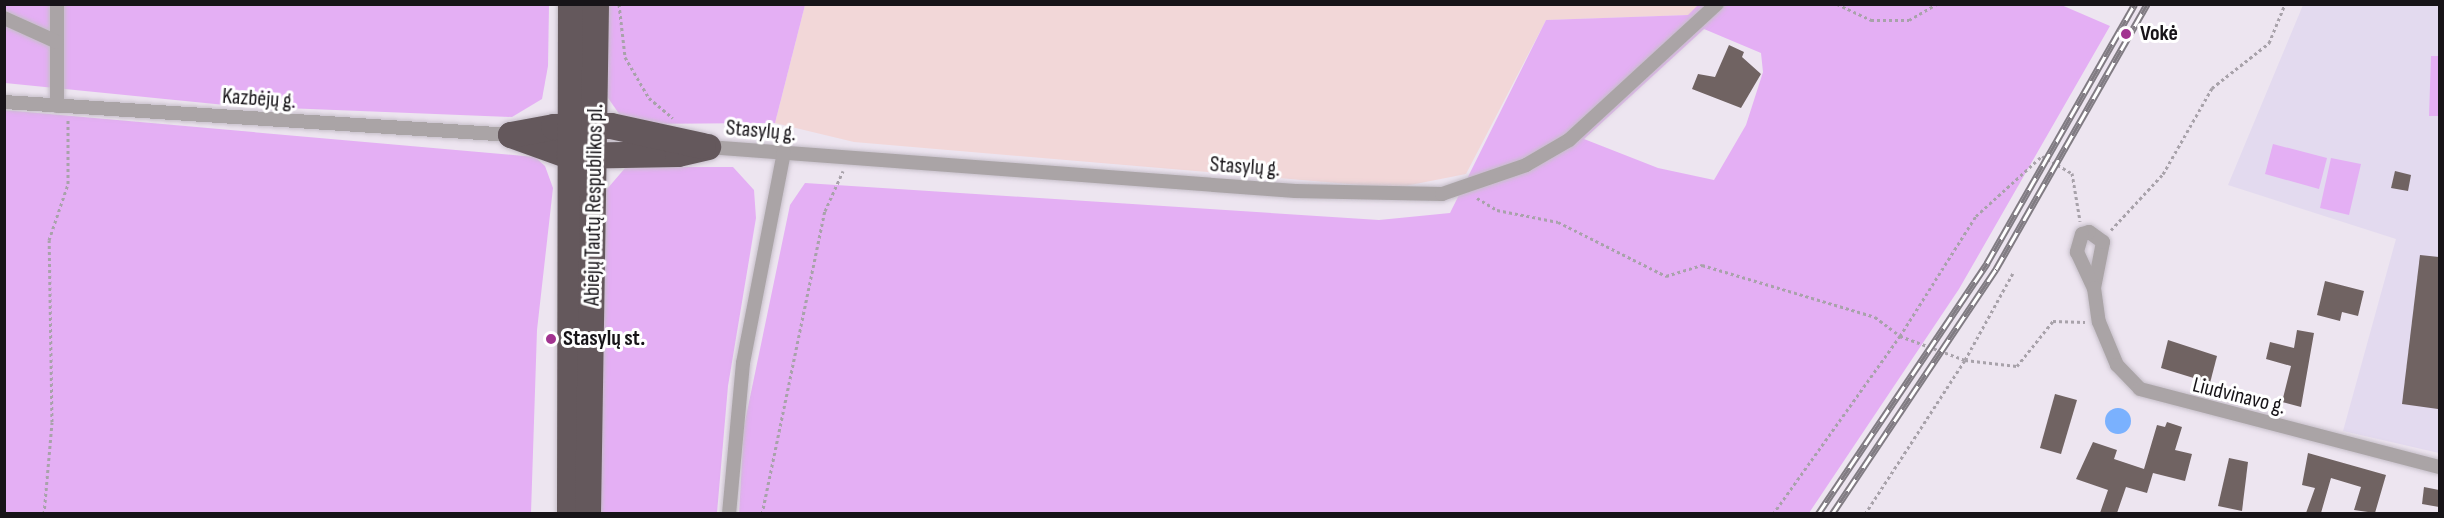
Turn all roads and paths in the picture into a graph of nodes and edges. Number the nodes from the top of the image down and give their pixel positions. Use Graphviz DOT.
graph roads {
  1 [pos="57,4"];
  2 [pos="571,4"];
  3 [pos="596,4"];
  4 [pos="619,4"];
  5 [pos="1717,4"];
  6 [pos="1837,4"];
  7 [pos="1937,4"];
  8 [pos="2285,4"];
  9 [pos="4,18"];
  10 [pos="57,42"];
  11 [pos="4,102"];
  12 [pos="63,106"];
  13 [pos="570,126"];
  14 [pos="596,126"];
  15 [pos="511,135"];
  16 [pos="679,138"];
  17 [pos="708,147"];
  18 [pos="784,153"];
  19 [pos="569,156"];
  20 [pos="596,156"];
  21 [pos="845,160"];
  22 [pos="1462,189"];
  23 [pos="2082,234"];
  24 [pos="2103,242"];
  25 [pos="2013,273"];
  26 [pos="2094,288"];
  27 [pos="2099,322"];
  28 [pos="1900,336"];
  29 [pos="1965,360"];
  30 [pos="2439,467"];
  31 [pos="44,513"];
  32 [pos="570,513"];
  33 [pos="588,513"];
  34 [pos="729,513"];
  35 [pos="762,513"];
  36 [pos="1773,513"];
  37 [pos="1865,513"];
  1 -- 10 [label="street"];
  2 -- 13 [label="highway, Abiejų Tautų Respublikos pl."];
  3 -- 14 [label="highway, Abiejų Tautų Respublikos pl."];
  4 -- 16 [label="path"];
  5 -- 22 [label="street, Stasylų g."];
  6 -- 7 [label="path"];
  8 -- 24 [label="path"];
  9 -- 10 [label="street"];
  10 -- 12 [label="street"];
  11 -- 12 [label="street, Kazbėjų g."];
  12 -- 15 [label="street, Kazbėjų g."];
  12 -- 31 [label="path"];
  13 -- 14 [label="highway"];
  13 -- 15 [label="highway"];
  13 -- 19 [label="highway, Abiejų Tautų Respublikos pl."];
  14 -- 16 [label="highway"];
  14 -- 20 [label="highway, Abiejų Tautų Respublikos pl."];
  15 -- 19 [label="highway"];
  16 -- 17 [label="highway"];
  17 -- 18 [label="street, Stasylų g."];
  17 -- 20 [label="highway"];
  18 -- 21 [label="street, Stasylų g."];
  18 -- 34 [label="street"];
  19 -- 20 [label="highway"];
  19 -- 32 [label="highway, Abiejų Tautų Respublikos pl."];
  20 -- 33 [label="highway, Abiejų Tautų Respublikos pl."];
  21 -- 22 [label="street, Stasylų g."];
  21 -- 35 [label="path"];
  22 -- 28 [label="path"];
  23 -- 24 [label="street"];
  23 -- 26 [label="street, Liudvinavo g."];
  23 -- 28 [label="path"];
  24 -- 26 [label="street, Liudvinavo g."];
  25 -- 29 [label="path"];
  26 -- 27 [label="street, Liudvinavo g."];
  27 -- 29 [label="path"];
  27 -- 30 [label="street, Liudvinavo g."];
  28 -- 29 [label="path"];
  28 -- 36 [label="path"];
  29 -- 37 [label="path"];
}
